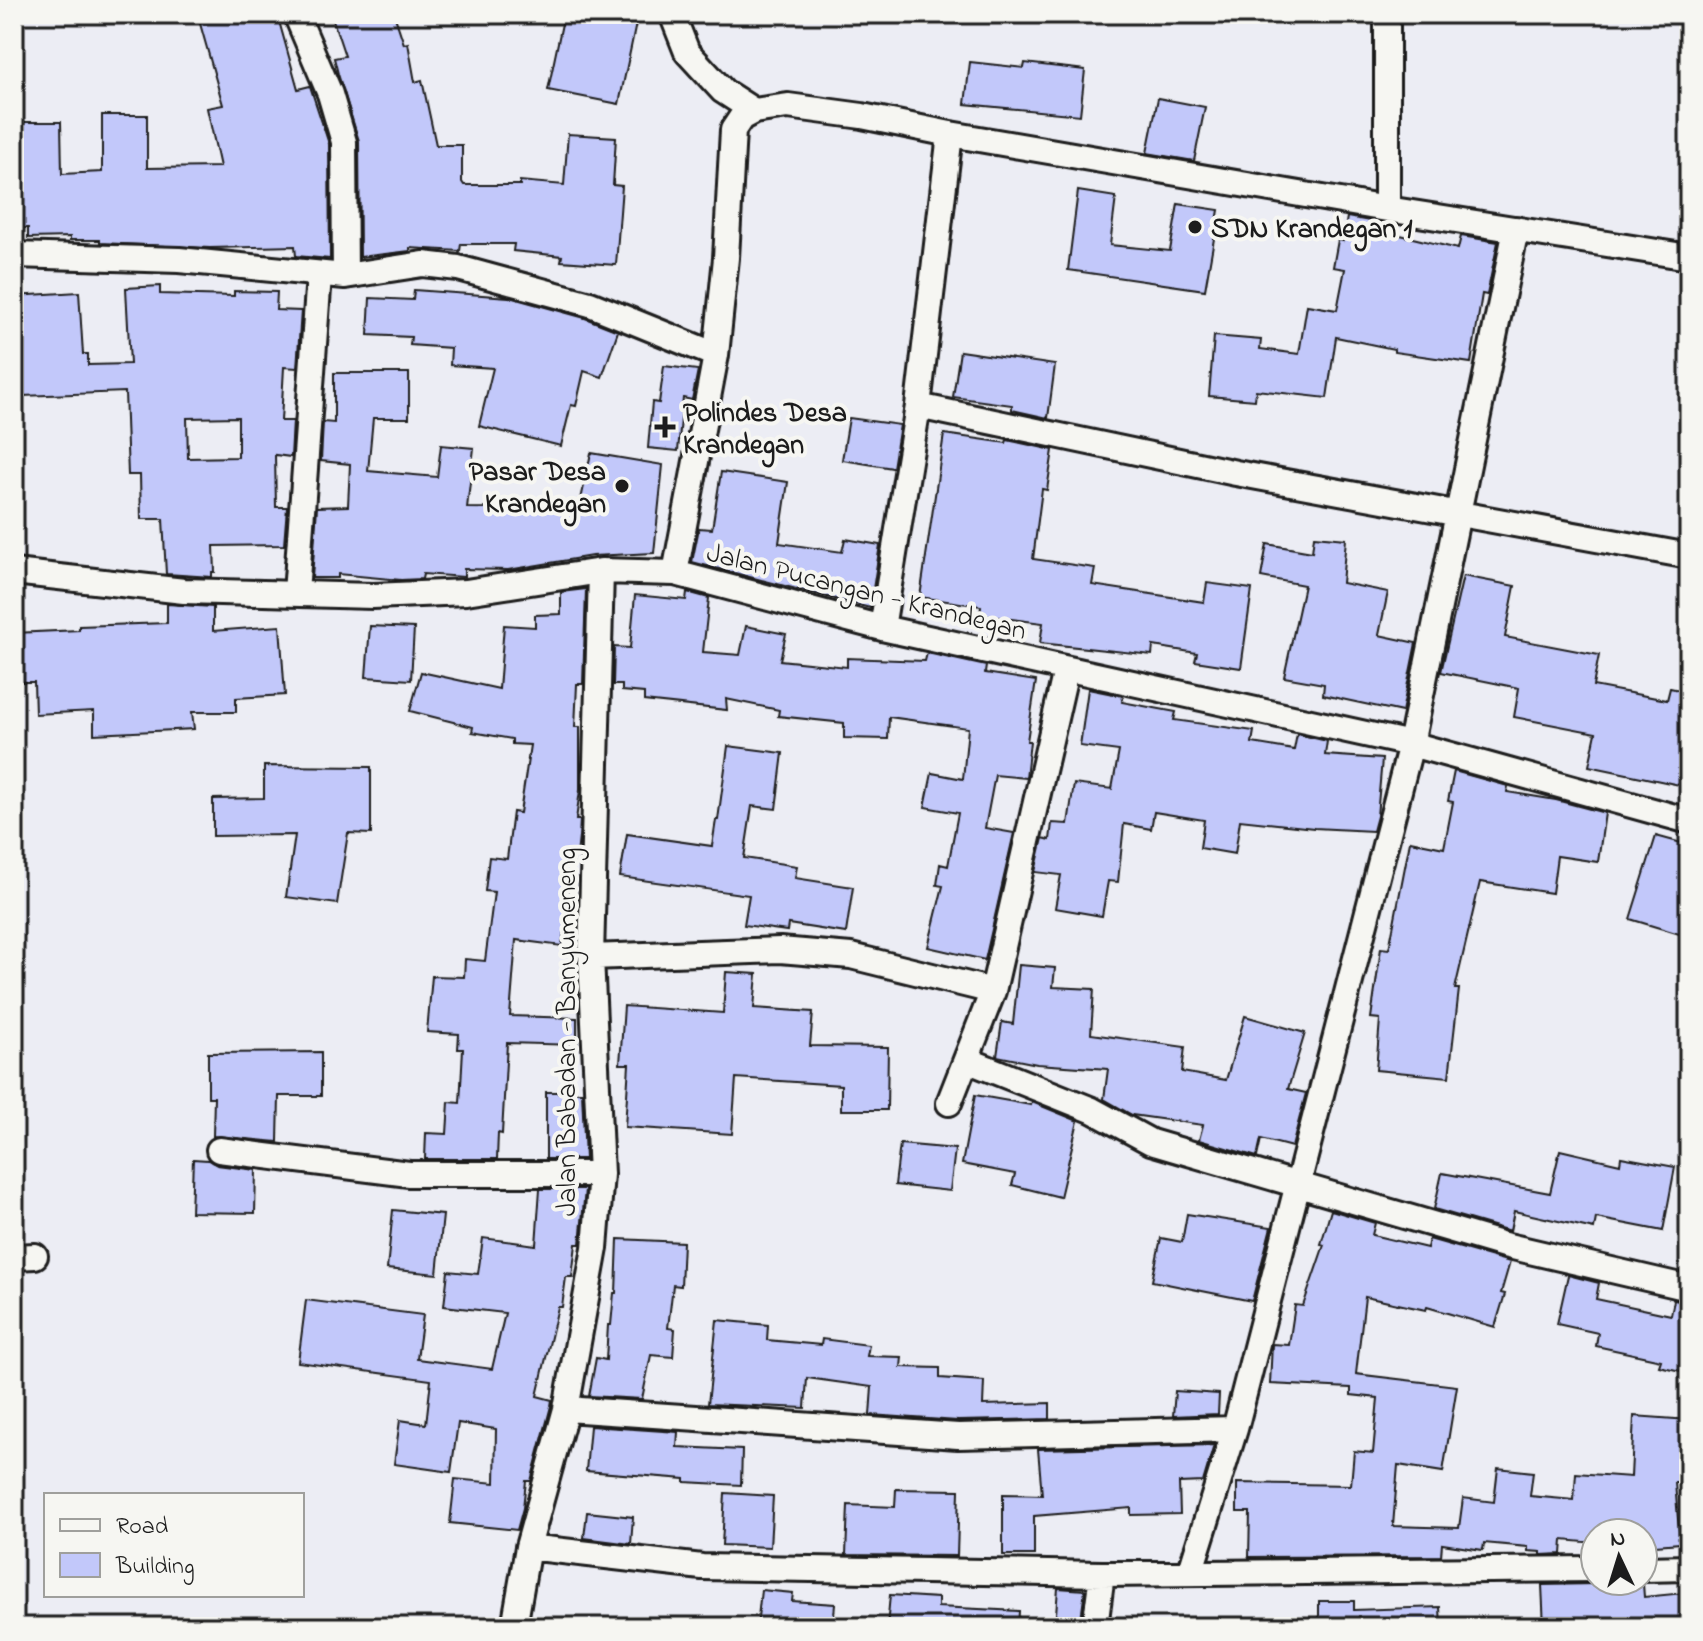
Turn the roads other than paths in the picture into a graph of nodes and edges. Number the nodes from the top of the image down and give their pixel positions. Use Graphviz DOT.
graph roads {
  1 [pos="296,14"];
  2 [pos="672,14"];
  3 [pos="1387,14"];
  4 [pos="754,111"];
  5 [pos="950,134"];
  6 [pos="1387,209"];
  7 [pos="1516,229"];
  8 [pos="14,255"];
  9 [pos="1689,257"];
  10 [pos="319,275"];
  11 [pos="345,276"];
  12 [pos="716,355"];
  13 [pos="918,406"];
  14 [pos="1457,513"];
  15 [pos="1689,556"];
  16 [pos="601,571"];
  17 [pos="14,572"];
  18 [pos="675,573"];
  19 [pos="296,593"];
  20 [pos="882,628"];
  21 [pos="1066,670"];
  22 [pos="1411,744"];
  23 [pos="1689,821"];
  24 [pos="591,957"];
  25 [pos="993,991"];
  26 [pos="967,1060"];
  27 [pos="949,1103"];
  28 [pos="219,1150"];
  29 [pos="601,1174"];
  30 [pos="1300,1184"];
  31 [pos="1689,1288"];
  32 [pos="566,1409"];
  33 [pos="1235,1429"];
  34 [pos="528,1547"];
  35 [pos="1689,1568"];
  36 [pos="1579,1569"];
  37 [pos="1659,1569"];
  38 [pos="1190,1573"];
  39 [pos="1102,1574"];
  40 [pos="514,1627"];
  41 [pos="1095,1627"];
  1 -- 11 [label="street"];
  2 -- 4 [label="street"];
  3 -- 6 [label="street"];
  4 -- 5 [label="street"];
  4 -- 12 [label="street"];
  5 -- 6 [label="street"];
  5 -- 13 [label="street"];
  6 -- 7 [label="street"];
  7 -- 9 [label="street"];
  7 -- 14 [label="street"];
  8 -- 10 [label="street"];
  10 -- 11 [label="street"];
  10 -- 19 [label="street"];
  11 -- 12 [label="street"];
  12 -- 18 [label="street"];
  13 -- 14 [label="street"];
  13 -- 20 [label="street"];
  14 -- 15 [label="street"];
  14 -- 22 [label="street"];
  16 -- 18 [label="street, Jalan Pucangan - Krandegan"];
  16 -- 19 [label="street, Jalan Pucangan - Krandegan"];
  16 -- 24 [label="street, Jalan Babadan - Banyumeneng"];
  17 -- 19 [label="street, Jalan Pucangan - Krandegan"];
  18 -- 20 [label="street, Jalan Pucangan - Krandegan"];
  20 -- 21 [label="street, Jalan Pucangan - Krandegan"];
  21 -- 22 [label="street, Jalan Pucangan - Krandegan"];
  21 -- 25 [label="street"];
  22 -- 23 [label="street, Jalan Pucangan - Krandegan"];
  22 -- 30 [label="street"];
  24 -- 25 [label="street"];
  24 -- 29 [label="street, Jalan Babadan - Banyumeneng"];
  25 -- 26 [label="street"];
  26 -- 27 [label="street"];
  26 -- 30 [label="street"];
  28 -- 29 [label="street"];
  29 -- 32 [label="street, Jalan Babadan - Banyumeneng"];
  30 -- 31 [label="street"];
  30 -- 33 [label="street"];
  32 -- 33 [label="street"];
  32 -- 34 [label="street, Jalan Babadan - Banyumeneng"];
  33 -- 38 [label="street"];
  34 -- 39 [label="street"];
  34 -- 40 [label="street, Jalan Babadan - Banyumeneng"];
  35 -- 37 [label="street"];
  36 -- 38 [label="street"];
  38 -- 39 [label="street"];
  39 -- 41 [label="street"];
}
